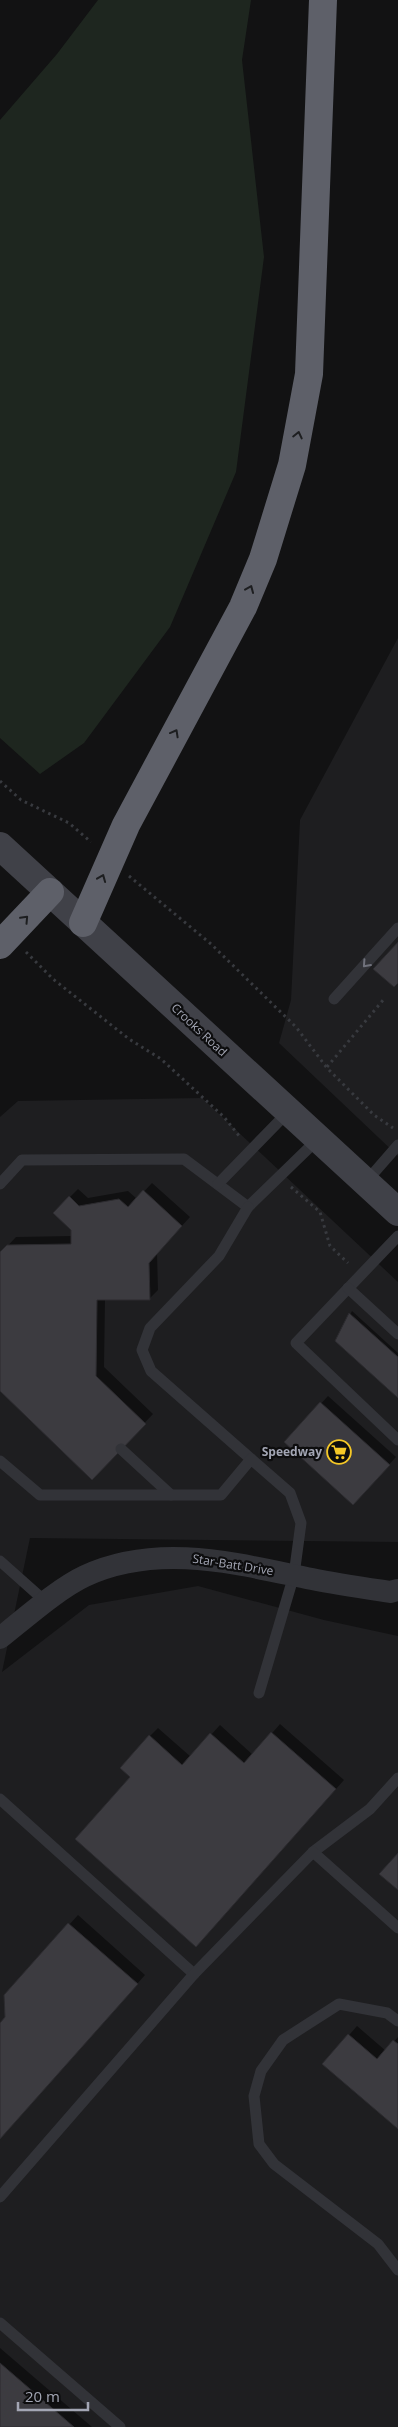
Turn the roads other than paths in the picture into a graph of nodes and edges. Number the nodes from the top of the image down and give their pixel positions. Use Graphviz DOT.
graph roads {
  1 [pos="324,0"];
  2 [pos="0,846"];
  3 [pos="50,892"];
  4 [pos="83,923"];
  5 [pos="398,928"];
  6 [pos="5,940"];
  7 [pos="334,999"];
  8 [pos="288,1112"];
  9 [pos="317,1140"];
  10 [pos="398,1145"];
  11 [pos="365,1183"];
  12 [pos="0,1184"];
  13 [pos="218,1184"];
  14 [pos="248,1207"];
  15 [pos="398,1212"];
  16 [pos="398,1236"];
  17 [pos="348,1288"];
  18 [pos="398,1334"];
  19 [pos="398,1440"];
  20 [pos="121,1449"];
  21 [pos="251,1460"];
  22 [pos="0,1461"];
  23 [pos="171,1495"];
  24 [pos="0,1561"];
  25 [pos="294,1575"];
  26 [pos="398,1591"];
  27 [pos="46,1602"];
  28 [pos="0,1638"];
  29 [pos="259,1693"];
  30 [pos="398,1778"];
  31 [pos="0,1799"];
  32 [pos="313,1852"];
  33 [pos="398,1928"];
  34 [pos="194,1974"];
  35 [pos="398,2021"];
  36 [pos="0,2197"];
  37 [pos="398,2270"];
  38 [pos="0,2323"];
  39 [pos="120,2427"];
  4 -- 1 [label="highway, one-way"];
  2 -- 3 [label="main road, Crooks Road"];
  3 -- 4 [label="main road, Crooks Road"];
  6 -- 3 [label="highway, one-way"];
  4 -- 8 [label="main road, Crooks Road"];
  5 -- 7 [label="lane, one-way"];
  8 -- 9 [label="main road, Crooks Road"];
  8 -- 13 [label="lane"];
  9 -- 11 [label="main road, Crooks Road"];
  9 -- 14 [label="lane"];
  10 -- 11 [label="lane"];
  11 -- 15 [label="main road, Crooks Road"];
  12 -- 13 [label="lane"];
  13 -- 14 [label="lane"];
  14 -- 21 [label="lane"];
  16 -- 17 [label="lane"];
  17 -- 18 [label="lane"];
  17 -- 19 [label="lane"];
  20 -- 23 [label="lane"];
  21 -- 23 [label="lane"];
  21 -- 25 [label="lane"];
  22 -- 23 [label="lane"];
  24 -- 27 [label="lane"];
  25 -- 26 [label="street, Star-Batt Drive"];
  25 -- 27 [label="street, Star-Batt Drive"];
  25 -- 29 [label="lane"];
  27 -- 28 [label="street, Star-Batt Drive"];
  30 -- 32 [label="lane"];
  31 -- 34 [label="lane"];
  32 -- 33 [label="lane"];
  32 -- 34 [label="lane"];
  34 -- 36 [label="lane"];
  35 -- 37 [label="lane"];
  38 -- 39 [label="lane"];
}
